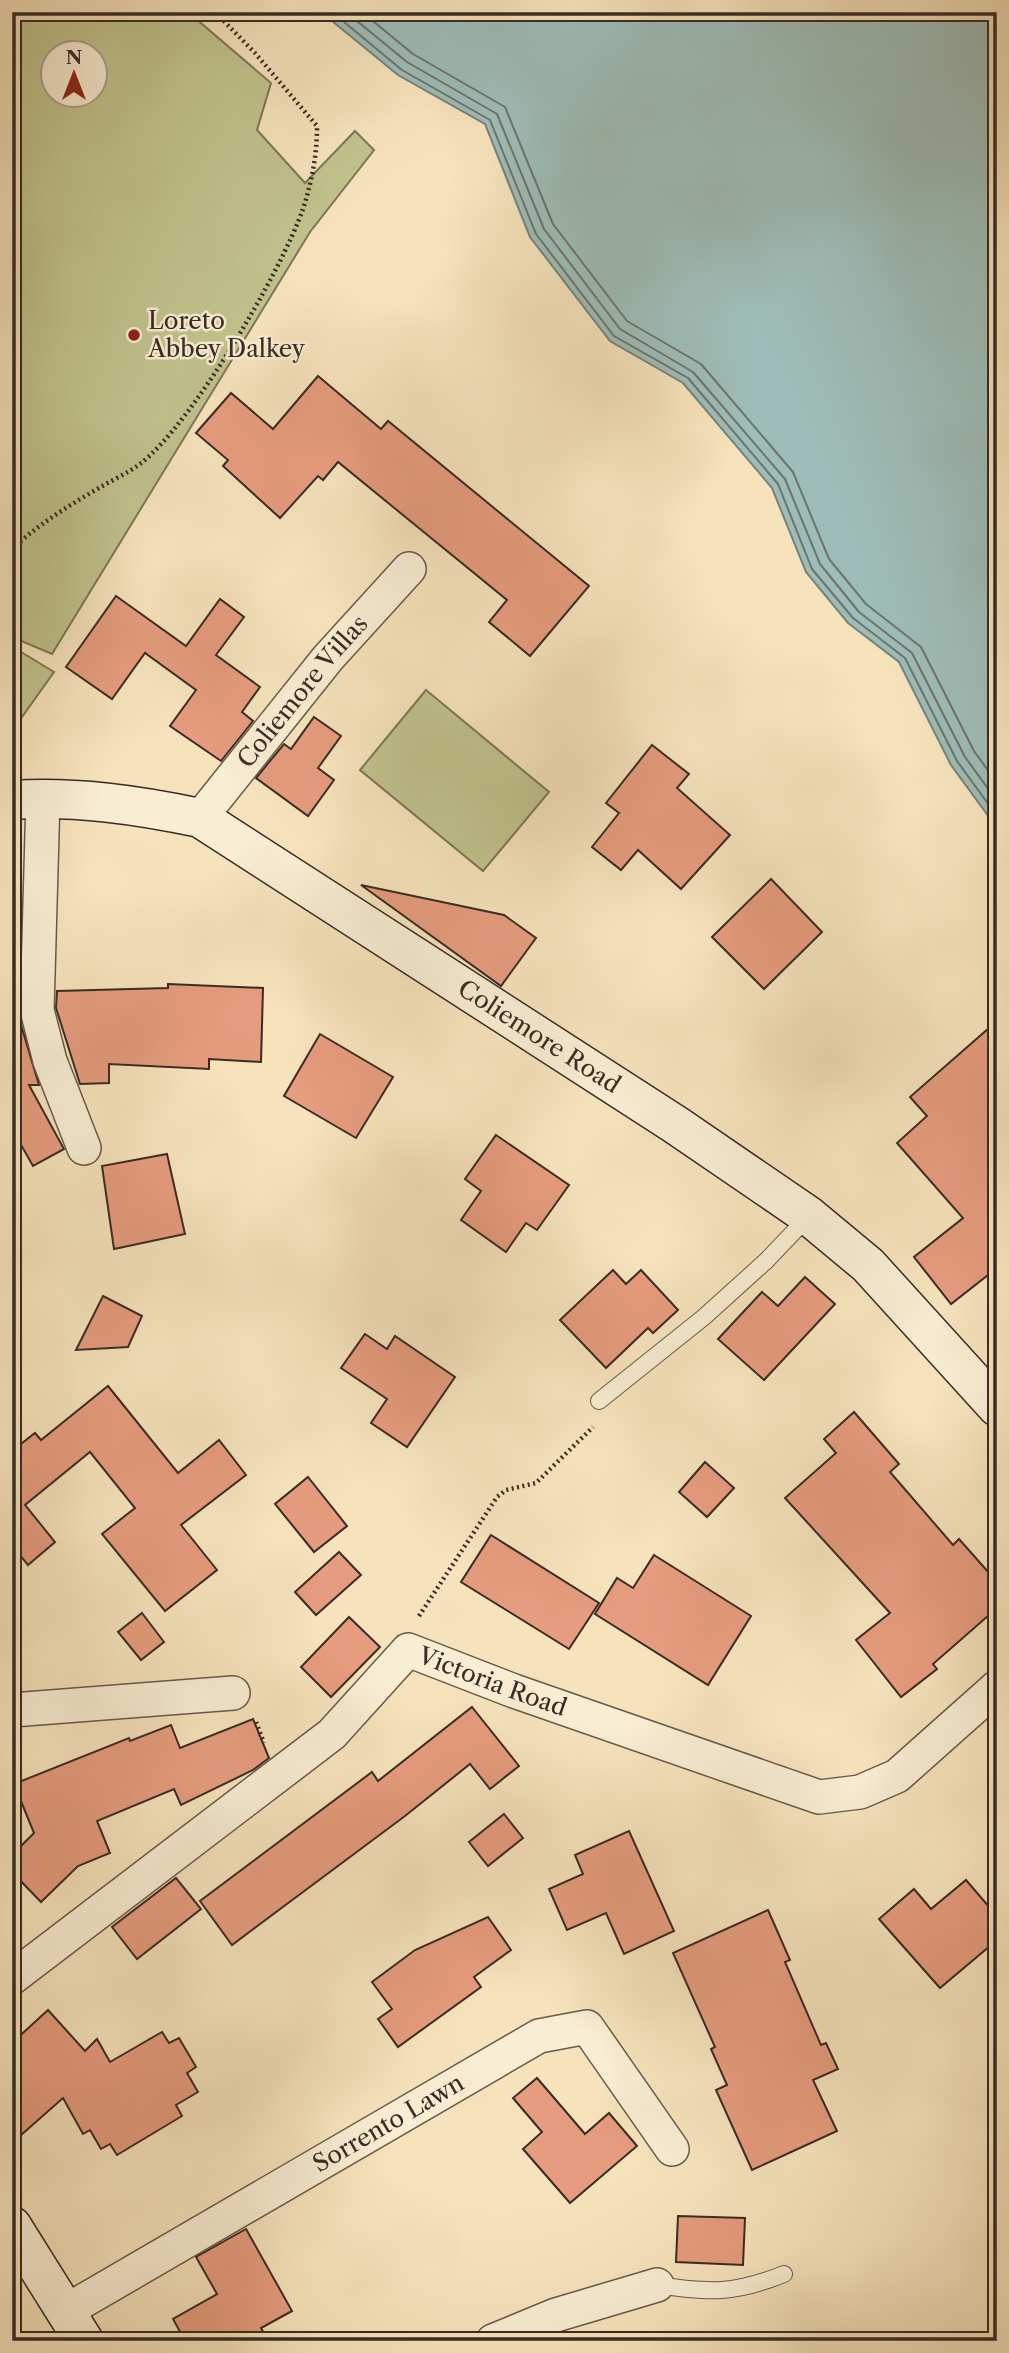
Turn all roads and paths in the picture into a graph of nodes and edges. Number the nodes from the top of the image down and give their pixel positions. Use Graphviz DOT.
graph roads {
  1 [pos="215,12"];
  2 [pos="12,549"];
  3 [pos="409,569"];
  4 [pos="27,799"];
  5 [pos="201,818"];
  6 [pos="84,1148"];
  7 [pos="809,1216"];
  8 [pos="604,1398"];
  9 [pos="997,1407"];
  10 [pos="408,1650"];
  11 [pos="997,1687"];
  12 [pos="233,1693"];
  13 [pos="12,1710"];
  14 [pos="276,1777"];
  15 [pos="12,1978"];
  16 [pos="672,2149"];
  17 [pos="12,2226"];
  18 [pos="784,2274"];
  19 [pos="657,2285"];
  20 [pos="75,2326"];
  21 [pos="498,2340"];
  1 -- 2 [label="path"];
  3 -- 5 [label="street, Coliemore Villas"];
  4 -- 5 [label="street, Coliemore Road"];
  4 -- 6 [label="street"];
  5 -- 7 [label="street, Coliemore Road"];
  7 -- 8 [label="lane"];
  7 -- 9 [label="street, Coliemore Road"];
  8 -- 10 [label="path"];
  10 -- 11 [label="street, Victoria Road"];
  10 -- 14 [label="street, Victoria Road"];
  12 -- 13 [label="street"];
  12 -- 14 [label="path"];
  14 -- 15 [label="street, Victoria Road"];
  16 -- 20 [label="street, Sorrento Lawn"];
  17 -- 20 [label="street"];
  18 -- 19 [label="lane"];
  19 -- 21 [label="street"];
}
